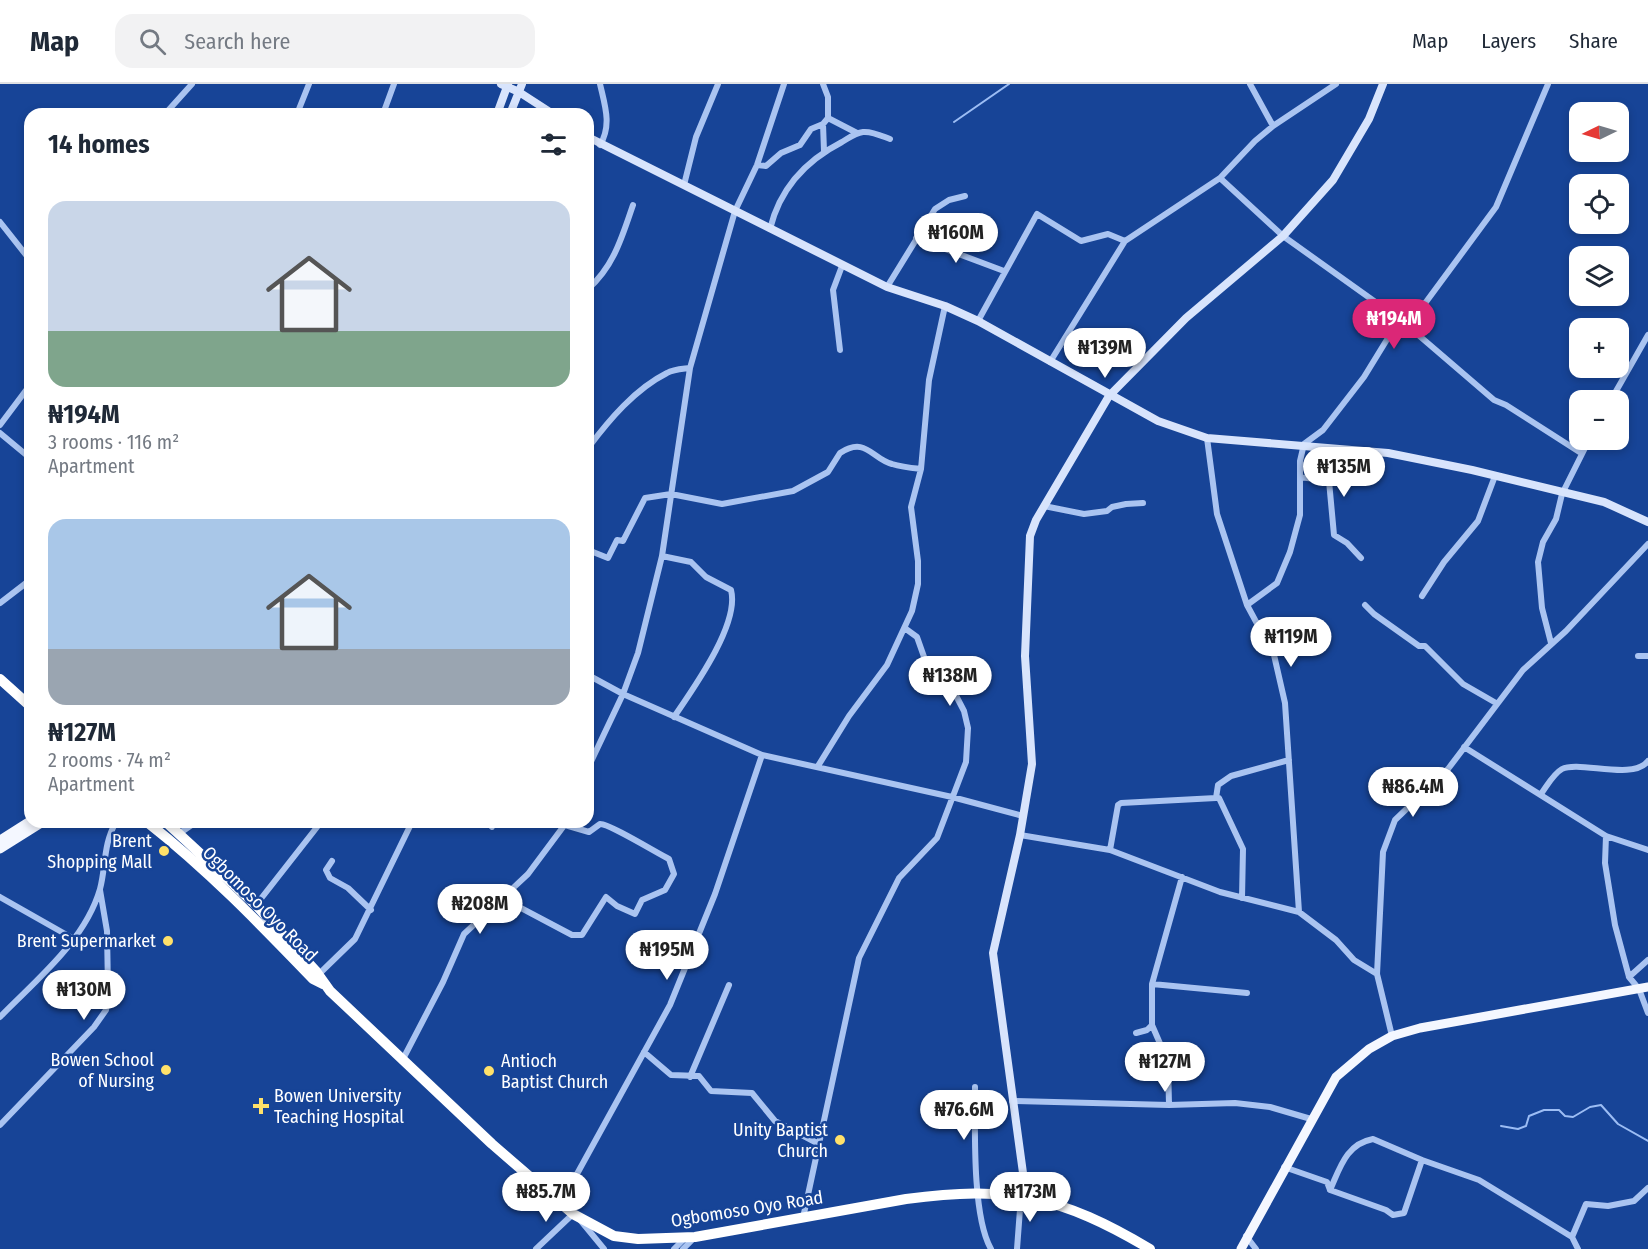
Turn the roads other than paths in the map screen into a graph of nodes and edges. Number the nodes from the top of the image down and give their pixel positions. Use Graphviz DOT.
graph roads {
  1 [pos="192,84"];
  2 [pos="309,84"];
  3 [pos="394,84"];
  4 [pos="600,84"];
  5 [pos="718,84"];
  6 [pos="784,84"];
  7 [pos="824,84"];
  8 [pos="1250,84"];
  9 [pos="1336,84"];
  10 [pos="1383,84"];
  11 [pos="506,85"];
  12 [pos="1546,85"];
  13 [pos="520,88"];
  14 [pos="170,108"];
  15 [pos="299,108"];
  16 [pos="384,108"];
  17 [pos="499,108"];
  18 [pos="512,108"];
  19 [pos="545,108"];
  20 [pos="828,118"];
  21 [pos="823,124"];
  22 [pos="1274,126"];
  23 [pos="857,133"];
  24 [pos="890,139"];
  25 [pos="594,141"];
  26 [pos="600,145"];
  27 [pos="824,151"];
  28 [pos="757,165"];
  29 [pos="1220,178"];
  30 [pos="684,185"];
  31 [pos="964,196"];
  32 [pos="633,205"];
  33 [pos="735,212"];
  34 [pos="0,222"];
  35 [pos="770,229"];
  36 [pos="3,233"];
  37 [pos="1283,236"];
  38 [pos="915,238"];
  39 [pos="1125,241"];
  40 [pos="24,254"];
  41 [pos="842,266"];
  42 [pos="1004,271"];
  43 [pos="594,283"];
  44 [pos="887,287"];
  45 [pos="945,306"];
  46 [pos="978,321"];
  47 [pos="1402,321"];
  48 [pos="1648,335"];
  49 [pos="840,350"];
  50 [pos="1050,362"];
  51 [pos="690,368"];
  52 [pos="1617,390"];
  53 [pos="24,393"];
  54 [pos="1109,396"];
  55 [pos="0,425"];
  56 [pos="0,433"];
  57 [pos="1206,438"];
  58 [pos="594,440"];
  59 [pos="1304,444"];
  60 [pos="1583,450"];
  61 [pos="24,453"];
  62 [pos="1581,453"];
  63 [pos="921,470"];
  64 [pos="1495,476"];
  65 [pos="1300,477"];
  66 [pos="671,494"];
  67 [pos="1562,494"];
  68 [pos="1143,503"];
  69 [pos="1044,506"];
  70 [pos="1648,522"];
  71 [pos="1648,544"];
  72 [pos="594,552"];
  73 [pos="662,556"];
  74 [pos="1361,558"];
  75 [pos="24,585"];
  76 [pos="1422,596"];
  77 [pos="0,603"];
  78 [pos="1365,604"];
  79 [pos="1247,605"];
  80 [pos="906,628"];
  81 [pos="1551,643"];
  82 [pos="1638,656"];
  83 [pos="1648,656"];
  84 [pos="594,678"];
  85 [pos="0,679"];
  86 [pos="623,694"];
  87 [pos="24,701"];
  88 [pos="1496,703"];
  89 [pos="674,717"];
  90 [pos="1464,747"];
  91 [pos="594,755"];
  92 [pos="762,755"];
  93 [pos="1289,760"];
  94 [pos="1648,761"];
  95 [pos="818,766"];
  96 [pos="1540,794"];
  97 [pos="952,797"];
  98 [pos="1216,798"];
  99 [pos="1023,816"];
  100 [pos="24,825"];
  101 [pos="33,828"];
  102 [pos="114,828"];
  103 [pos="155,828"];
  104 [pos="174,828"];
  105 [pos="187,828"];
  106 [pos="316,828"];
  107 [pos="409,828"];
  108 [pos="563,828"];
  109 [pos="578,828"];
  110 [pos="180,833"];
  111 [pos="1020,835"];
  112 [pos="1606,836"];
  113 [pos="0,840"];
  114 [pos="0,849"];
  115 [pos="1110,850"];
  116 [pos="1648,850"];
  117 [pos="332,861"];
  118 [pos="1182,877"];
  119 [pos="100,890"];
  120 [pos="0,897"];
  121 [pos="502,898"];
  122 [pos="1242,898"];
  123 [pos="256,905"];
  124 [pos="371,910"];
  125 [pos="1299,912"];
  126 [pos="74,939"];
  127 [pos="1648,960"];
  128 [pos="1377,974"];
  129 [pos="1629,977"];
  130 [pos="318,979"];
  131 [pos="1152,984"];
  132 [pos="729,985"];
  133 [pos="1643,988"];
  134 [pos="1247,993"];
  135 [pos="1648,1013"];
  136 [pos="0,1017"];
  137 [pos="1152,1025"];
  138 [pos="1136,1033"];
  139 [pos="1392,1036"];
  140 [pos="644,1052"];
  141 [pos="403,1059"];
  142 [pos="690,1077"];
  143 [pos="975,1087"];
  144 [pos="1012,1101"];
  145 [pos="1169,1105"];
  146 [pos="1311,1119"];
  147 [pos="0,1125"];
  148 [pos="817,1143"];
  149 [pos="1422,1160"];
  150 [pos="1284,1167"];
  151 [pos="1648,1188"];
  152 [pos="1330,1190"];
  153 [pos="979,1192"];
  154 [pos="1023,1195"];
  155 [pos="561,1203"];
  156 [pos="576,1216"];
  157 [pos="803,1218"];
  158 [pos="1246,1237"];
  159 [pos="1572,1237"];
  160 [pos="688,1241"];
  161 [pos="536,1249"];
  162 [pos="604,1249"];
  163 [pos="674,1249"];
  164 [pos="991,1249"];
  165 [pos="1017,1249"];
  166 [pos="1150,1249"];
  167 [pos="1236,1249"];
  168 [pos="1241,1249"];
  169 [pos="1256,1249"];
  170 [pos="1578,1249"];
  1 -- 14 [label="street"];
  2 -- 15 [label="street"];
  3 -- 16 [label="street"];
  4 -- 26 [label="street"];
  5 -- 30 [label="street"];
  6 -- 28 [label="street"];
  7 -- 20 [label="street"];
  8 -- 22 [label="street"];
  9 -- 22 [label="street"];
  10 -- 37 [label="street"];
  11 -- 13 [label="street"];
  11 -- 17 [label="street"];
  12 -- 47 [label="street"];
  13 -- 18 [label="street"];
  13 -- 19 [label="street"];
  20 -- 21 [label="street"];
  20 -- 23 [label="street"];
  21 -- 27 [label="street"];
  21 -- 28 [label="street"];
  22 -- 29 [label="street"];
  23 -- 24 [label="street"];
  23 -- 27 [label="street"];
  25 -- 26 [label="street"];
  26 -- 30 [label="street"];
  27 -- 35 [label="street"];
  28 -- 33 [label="street"];
  29 -- 37 [label="street"];
  29 -- 39 [label="street"];
  30 -- 33 [label="street"];
  31 -- 38 [label="street"];
  32 -- 43 [label="street"];
  33 -- 35 [label="street"];
  33 -- 51 [label="street"];
  34 -- 36 [label="street"];
  35 -- 41 [label="street"];
  36 -- 40 [label="street"];
  37 -- 47 [label="street"];
  37 -- 54 [label="street"];
  38 -- 42 [label="street"];
  38 -- 44 [label="street"];
  39 -- 42 [label="street"];
  39 -- 50 [label="street"];
  41 -- 44 [label="street"];
  41 -- 49 [label="street"];
  42 -- 46 [label="street"];
  44 -- 45 [label="street"];
  45 -- 46 [label="street"];
  45 -- 63 [label="street"];
  46 -- 50 [label="street"];
  47 -- 59 [label="street"];
  47 -- 62 [label="street"];
  48 -- 52 [label="street"];
  50 -- 54 [label="street"];
  51 -- 58 [label="street"];
  51 -- 66 [label="street"];
  53 -- 55 [label="street"];
  54 -- 57 [label="street"];
  54 -- 69 [label="street"];
  56 -- 61 [label="street"];
  57 -- 59 [label="street"];
  57 -- 79 [label="street"];
  59 -- 64 [label="street"];
  59 -- 65 [label="street"];
  60 -- 62 [label="street"];
  62 -- 67 [label="street"];
  63 -- 66 [label="street"];
  63 -- 80 [label="street"];
  64 -- 67 [label="street"];
  64 -- 76 [label="street"];
  65 -- 74 [label="street"];
  65 -- 79 [label="street"];
  66 -- 72 [label="street"];
  66 -- 73 [label="street"];
  67 -- 70 [label="street"];
  67 -- 81 [label="street"];
  68 -- 69 [label="street"];
  69 -- 99 [label="street"];
  71 -- 81 [label="street"];
  73 -- 86 [label="street"];
  73 -- 89 [label="street"];
  75 -- 77 [label="street"];
  78 -- 88 [label="street"];
  79 -- 93 [label="street"];
  80 -- 95 [label="street"];
  80 -- 97 [label="street"];
  81 -- 88 [label="street"];
  82 -- 83 [label="street"];
  84 -- 86 [label="street"];
  85 -- 87 [label="highway"];
  86 -- 89 [label="street"];
  86 -- 91 [label="street"];
  88 -- 90 [label="street"];
  89 -- 92 [label="street"];
  90 -- 96 [label="street"];
  90 -- 128 [label="street"];
  92 -- 95 [label="street"];
  92 -- 140 [label="street"];
  93 -- 98 [label="street"];
  93 -- 125 [label="street"];
  94 -- 96 [label="street"];
  95 -- 97 [label="street"];
  96 -- 112 [label="street"];
  97 -- 99 [label="street"];
  97 -- 148 [label="street"];
  98 -- 115 [label="street"];
  98 -- 122 [label="street"];
  99 -- 111 [label="street"];
  100 -- 113 [label="main road"];
  101 -- 114 [label="main road"];
  102 -- 119 [label="street"];
  103 -- 130 [label="highway, Ogbomoso Oyo Road"];
  104 -- 110 [label="highway, Ogbomoso Oyo Road"];
  105 -- 110 [label="street"];
  106 -- 123 [label="street"];
  107 -- 124 [label="street"];
  108 -- 121 [label="street"];
  109 -- 121 [label="street"];
  110 -- 123 [label="highway, Ogbomoso Oyo Road"];
  111 -- 115 [label="street"];
  111 -- 144 [label="street"];
  112 -- 116 [label="street"];
  112 -- 129 [label="street"];
  115 -- 118 [label="street"];
  117 -- 124 [label="street"];
  118 -- 122 [label="street"];
  118 -- 131 [label="street"];
  119 -- 126 [label="street"];
  119 -- 147 [label="street"];
  120 -- 126 [label="street"];
  121 -- 141 [label="street"];
  122 -- 125 [label="street"];
  123 -- 130 [label="highway, Ogbomoso Oyo Road"];
  124 -- 130 [label="street"];
  125 -- 128 [label="street"];
  126 -- 136 [label="street"];
  127 -- 129 [label="street"];
  128 -- 139 [label="street"];
  129 -- 133 [label="street"];
  130 -- 141 [label="highway, Ogbomoso Oyo Road"];
  131 -- 134 [label="street"];
  131 -- 137 [label="street"];
  132 -- 142 [label="street"];
  133 -- 135 [label="street"];
  133 -- 139 [label="main road"];
  137 -- 138 [label="street"];
  137 -- 145 [label="street"];
  139 -- 146 [label="main road"];
  140 -- 142 [label="street"];
  140 -- 155 [label="street"];
  141 -- 155 [label="highway, Ogbomoso Oyo Road"];
  142 -- 148 [label="street"];
  143 -- 153 [label="street"];
  144 -- 145 [label="street"];
  144 -- 154 [label="street"];
  145 -- 146 [label="street"];
  146 -- 150 [label="main road"];
  148 -- 157 [label="street"];
  149 -- 152 [label="street"];
  149 -- 152 [label="street"];
  149 -- 159 [label="street"];
  150 -- 152 [label="street"];
  150 -- 158 [label="main road"];
  151 -- 159 [label="street"];
  153 -- 154 [label="highway, Ogbomoso Oyo Road"];
  153 -- 157 [label="highway, Ogbomoso Oyo Road"];
  153 -- 164 [label="street"];
  154 -- 165 [label="street"];
  154 -- 166 [label="highway, Ogbomoso Oyo Road"];
  155 -- 156 [label="highway, Ogbomoso Oyo Road"];
  156 -- 160 [label="highway, Ogbomoso Oyo Road"];
  156 -- 161 [label="street"];
  156 -- 162 [label="street"];
  157 -- 160 [label="highway, Ogbomoso Oyo Road"];
  158 -- 167 [label="main road"];
  158 -- 168 [label="main road"];
  158 -- 169 [label="street"];
  159 -- 170 [label="street"];
  160 -- 163 [label="street"];
}
